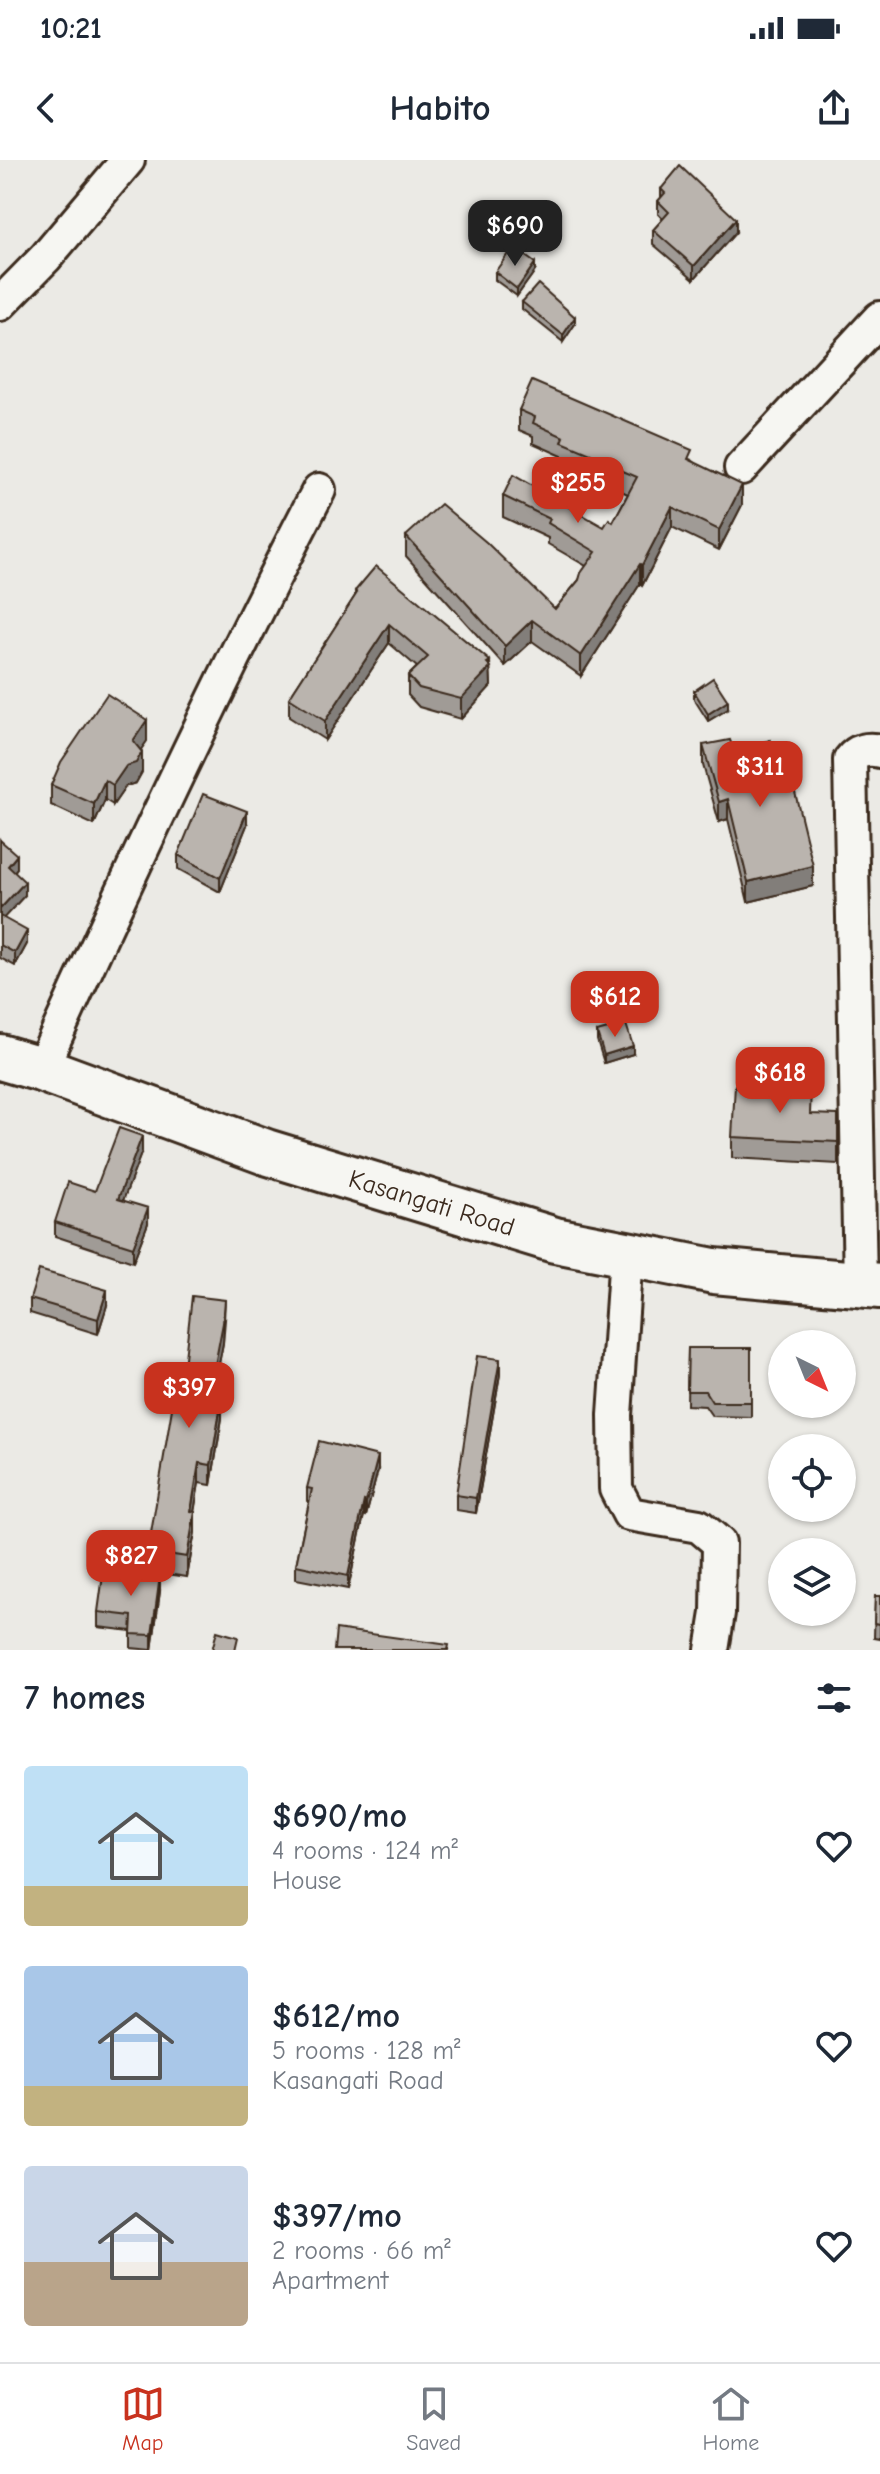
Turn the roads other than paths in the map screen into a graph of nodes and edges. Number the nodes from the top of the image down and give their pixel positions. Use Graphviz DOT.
graph roads {
  1 [pos="128,160"];
  2 [pos="0,304"];
  3 [pos="880,318"];
  4 [pos="741,468"];
  5 [pos="319,490"];
  6 [pos="880,751"];
  7 [pos="20,1063"];
  8 [pos="626,1254"];
  9 [pos="870,1285"];
  10 [pos="712,1650"];
  1 -- 2 [label="street"];
  3 -- 4 [label="street"];
  5 -- 7 [label="street"];
  6 -- 9 [label="street"];
  7 -- 8 [label="street, Kasangati Road"];
  8 -- 9 [label="street, Kasangati Road"];
  8 -- 10 [label="street"];
}
